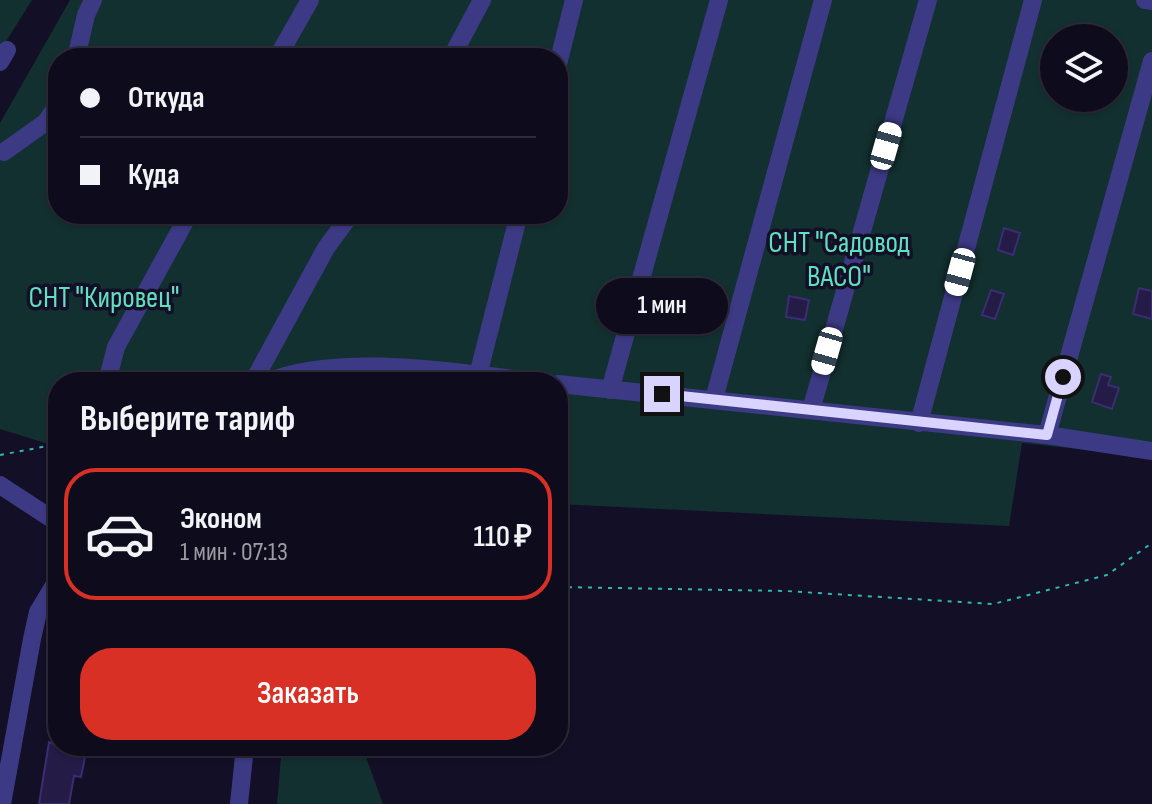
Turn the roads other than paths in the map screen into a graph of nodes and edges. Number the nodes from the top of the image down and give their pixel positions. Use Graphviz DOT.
graph roads {
  1 [pos="93,0"];
  2 [pos="310,0"];
  3 [pos="482,0"];
  4 [pos="574,0"];
  5 [pos="719,0"];
  6 [pos="823,0"];
  7 [pos="928,0"];
  8 [pos="1033,0"];
  9 [pos="1145,0"];
  10 [pos="1152,1"];
  11 [pos="78,48"];
  12 [pos="283,48"];
  13 [pos="456,48"];
  14 [pos="562,48"];
  15 [pos="1152,61"];
  16 [pos="48,119"];
  17 [pos="1,152"];
  18 [pos="184,224"];
  19 [pos="344,224"];
  20 [pos="516,224"];
  21 [pos="110,372"];
  22 [pos="258,372"];
  23 [pos="313,372"];
  24 [pos="440,372"];
  25 [pos="479,372"];
  26 [pos="568,385"];
  27 [pos="610,390"];
  28 [pos="714,399"];
  29 [pos="811,410"];
  30 [pos="919,423"];
  31 [pos="1047,435"];
  32 [pos="1152,451"];
  33 [pos="0,485"];
  34 [pos="48,516"];
  35 [pos="48,595"];
  36 [pos="244,756"];
  37 [pos="2,804"];
  38 [pos="239,804"];
  1 -- 11 [label="street"];
  2 -- 12 [label="street"];
  3 -- 13 [label="street"];
  4 -- 14 [label="street"];
  5 -- 27 [label="street"];
  6 -- 28 [label="street"];
  7 -- 29 [label="street"];
  8 -- 30 [label="street"];
  9 -- 10 [label="street"];
  15 -- 31 [label="street"];
  16 -- 17 [label="street"];
  18 -- 21 [label="street"];
  19 -- 22 [label="street"];
  20 -- 25 [label="street"];
  23 -- 24 [label="street"];
  26 -- 27 [label="street"];
  27 -- 28 [label="street"];
  28 -- 29 [label="street"];
  29 -- 30 [label="street"];
  30 -- 31 [label="street"];
  31 -- 32 [label="street"];
  33 -- 34 [label="street"];
  35 -- 37 [label="street"];
  36 -- 38 [label="street"];
}
